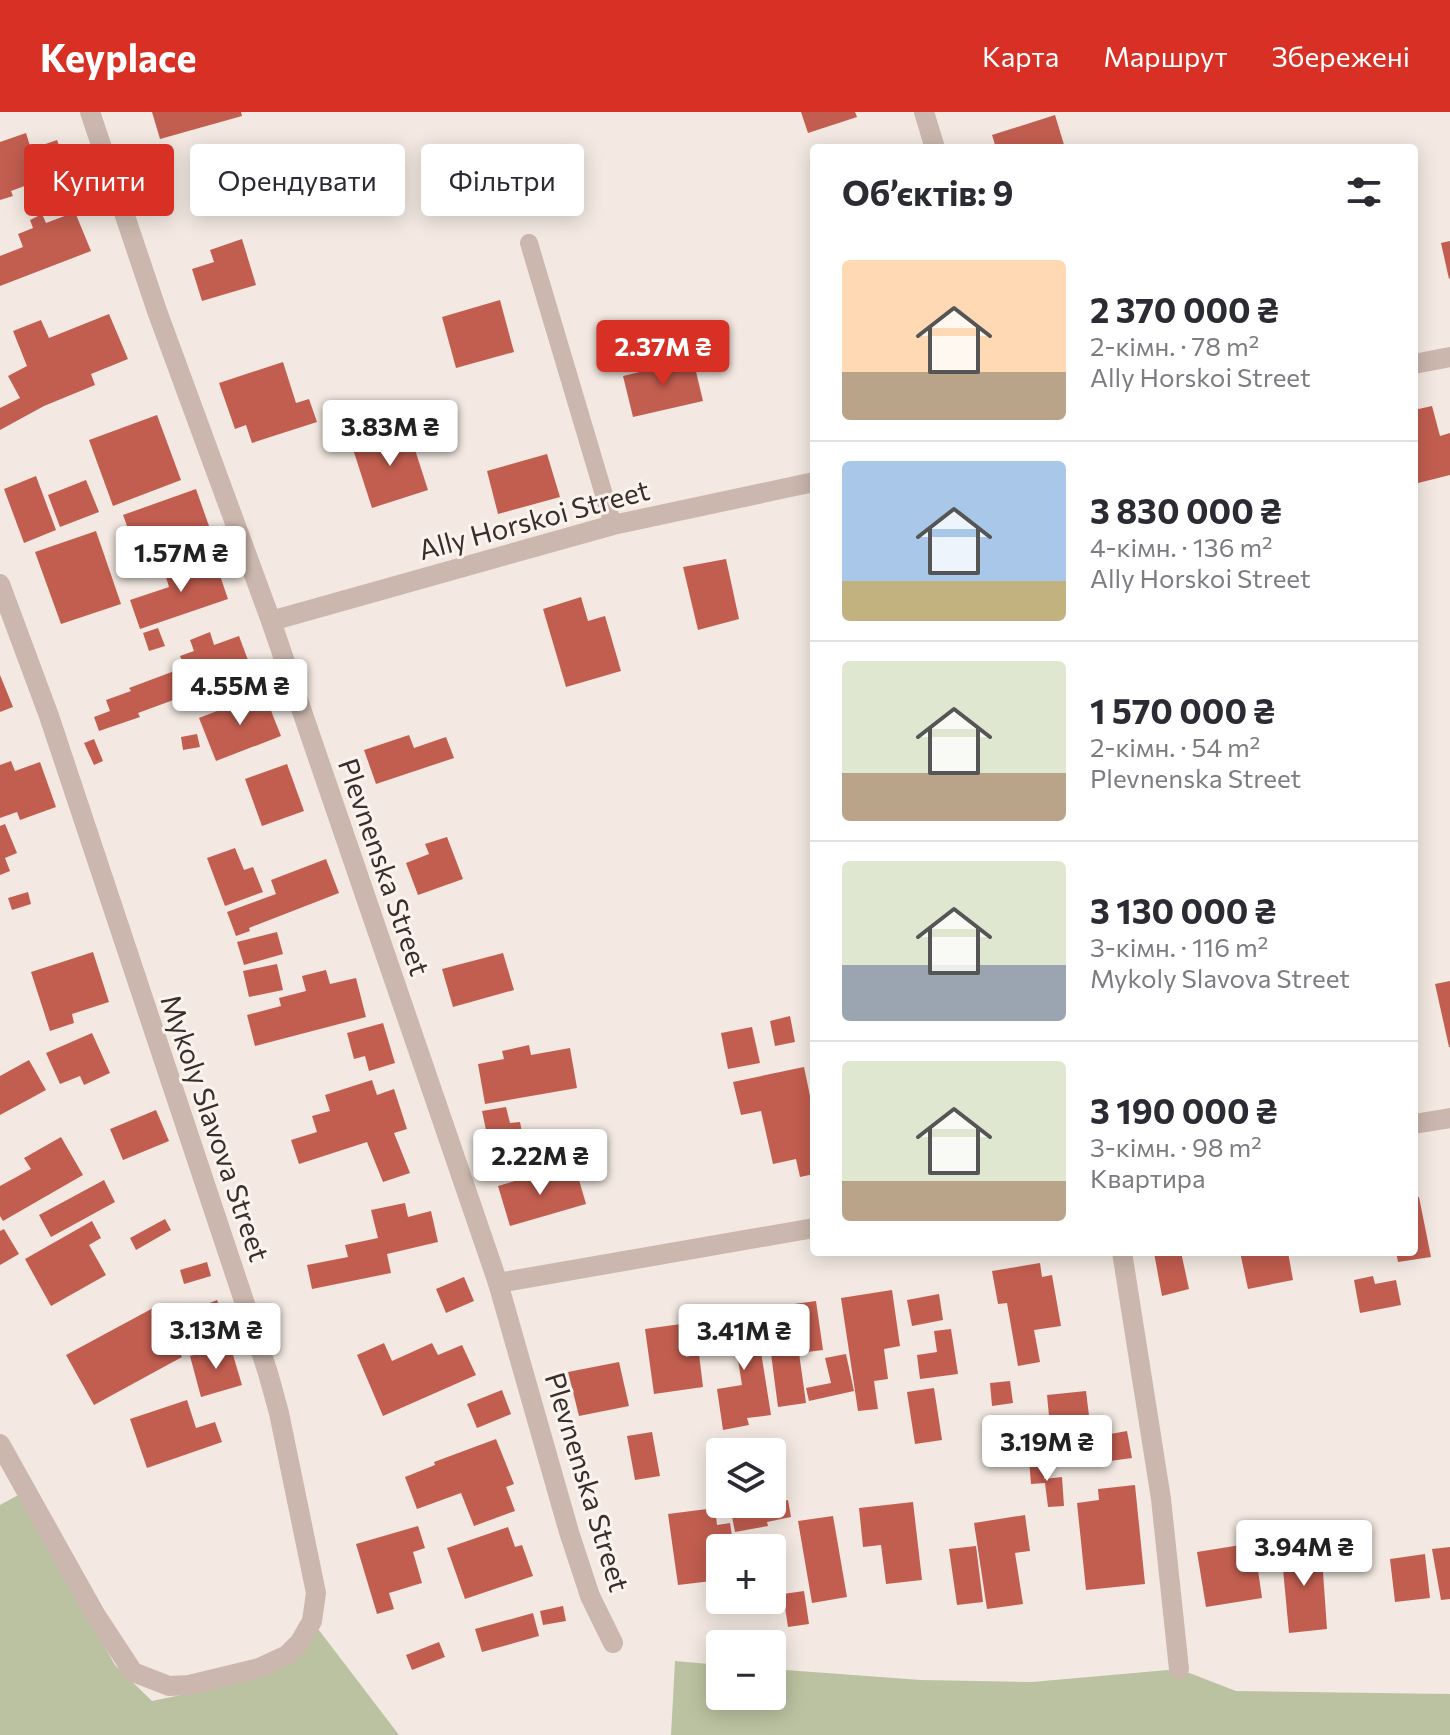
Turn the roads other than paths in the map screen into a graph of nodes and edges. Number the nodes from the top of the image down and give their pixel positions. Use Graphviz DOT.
graph roads {
  1 [pos="90,112"];
  2 [pos="924,112"];
  3 [pos="934,144"];
  4 [pos="529,243"];
  5 [pos="1450,357"];
  6 [pos="1418,363"];
  7 [pos="810,483"];
  8 [pos="613,525"];
  9 [pos="0,584"];
  10 [pos="271,621"];
  11 [pos="1450,1118"];
  12 [pos="1418,1123"];
  13 [pos="810,1229"];
  14 [pos="1123,1256"];
  15 [pos="498,1283"];
  16 [pos="0,1444"];
  17 [pos="613,1643"];
  18 [pos="1179,1669"];
  1 -- 10 [label="street, Plevnenska Street"];
  2 -- 3 [label="street"];
  4 -- 8 [label="lane"];
  5 -- 6 [label="street"];
  7 -- 8 [label="street, Ally Horskoi Street"];
  8 -- 10 [label="street, Ally Horskoi Street"];
  9 -- 16 [label="street, Mykoly Slavova Street"];
  10 -- 15 [label="street, Plevnenska Street"];
  11 -- 12 [label="street"];
  13 -- 15 [label="street"];
  14 -- 18 [label="street"];
  15 -- 17 [label="street, Plevnenska Street"];
}
